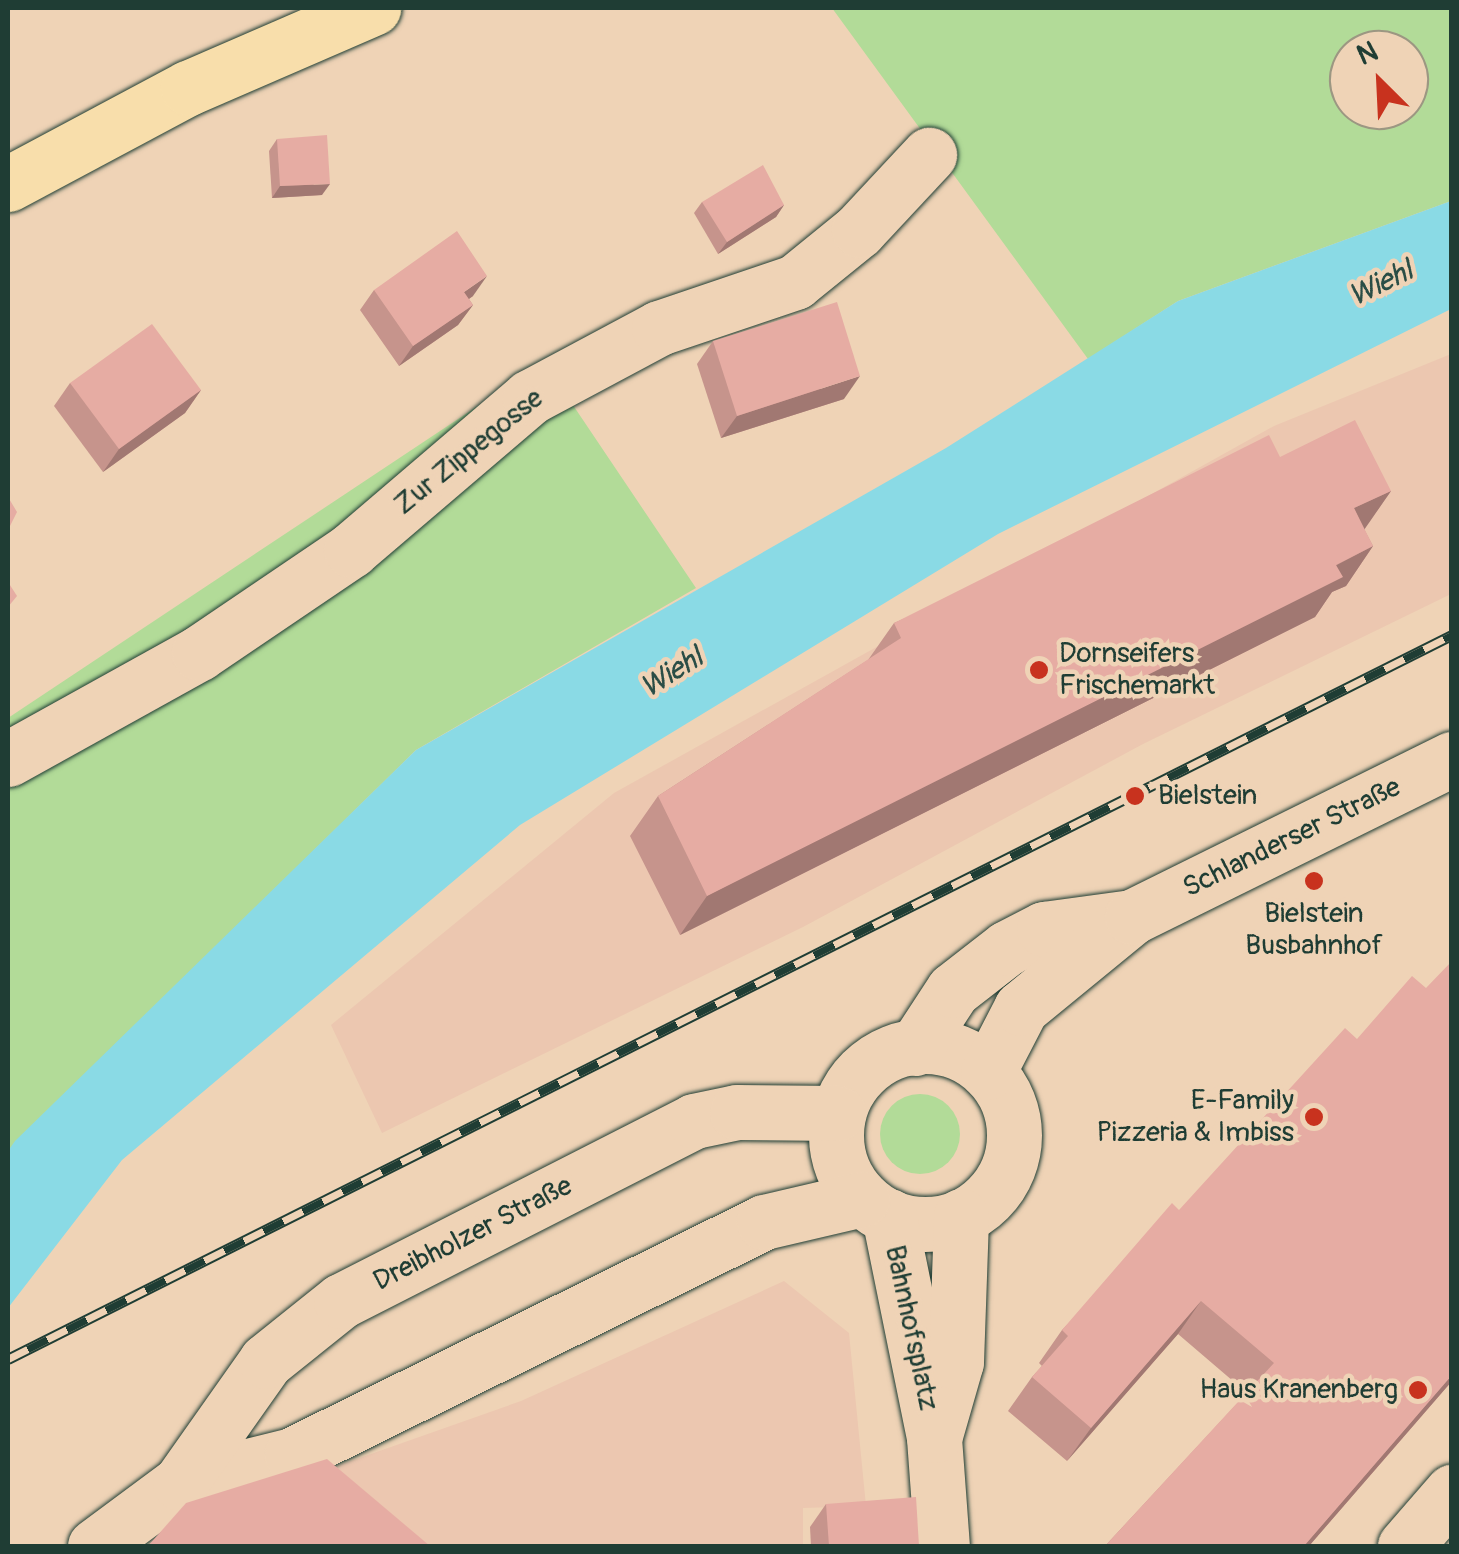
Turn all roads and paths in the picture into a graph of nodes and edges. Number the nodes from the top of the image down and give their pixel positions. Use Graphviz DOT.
graph roads {
  1 [pos="372,8"];
  2 [pos="929,155"];
  3 [pos="8,184"];
  4 [pos="8,759"];
  5 [pos="1452,759"];
  6 [pos="1132,916"];
  7 [pos="915,1048"];
  8 [pos="988,1072"];
  9 [pos="838,1113"];
  10 [pos="876,1208"];
  11 [pos="961,1216"];
  12 [pos="934,1438"];
  13 [pos="180,1483"];
  14 [pos="1452,1492"];
  15 [pos="95,1546"];
  16 [pos="942,1546"];
  17 [pos="1405,1546"];
  1 -- 3 [label="main road"];
  2 -- 4 [label="street, Zur Zippegosse"];
  5 -- 6 [label="street, Schlanderser Straße"];
  6 -- 7 [label="street, Schlanderser Straße"];
  6 -- 8 [label="street, Schlanderser Straße"];
  7 -- 8 [label="street"];
  7 -- 9 [label="street"];
  8 -- 11 [label="street"];
  9 -- 10 [label="street"];
  9 -- 13 [label="street, Dreibholzer Straße"];
  10 -- 11 [label="street"];
  10 -- 12 [label="street, Bahnhofsplatz"];
  10 -- 13 [label="street, Dreibholzer Straße"];
  11 -- 12 [label="street, Bahnhofsplatz"];
  12 -- 16 [label="street, Bahnhofsplatz"];
  13 -- 15 [label="street, Dreibholzer Straße"];
  14 -- 17 [label="street"];
}
